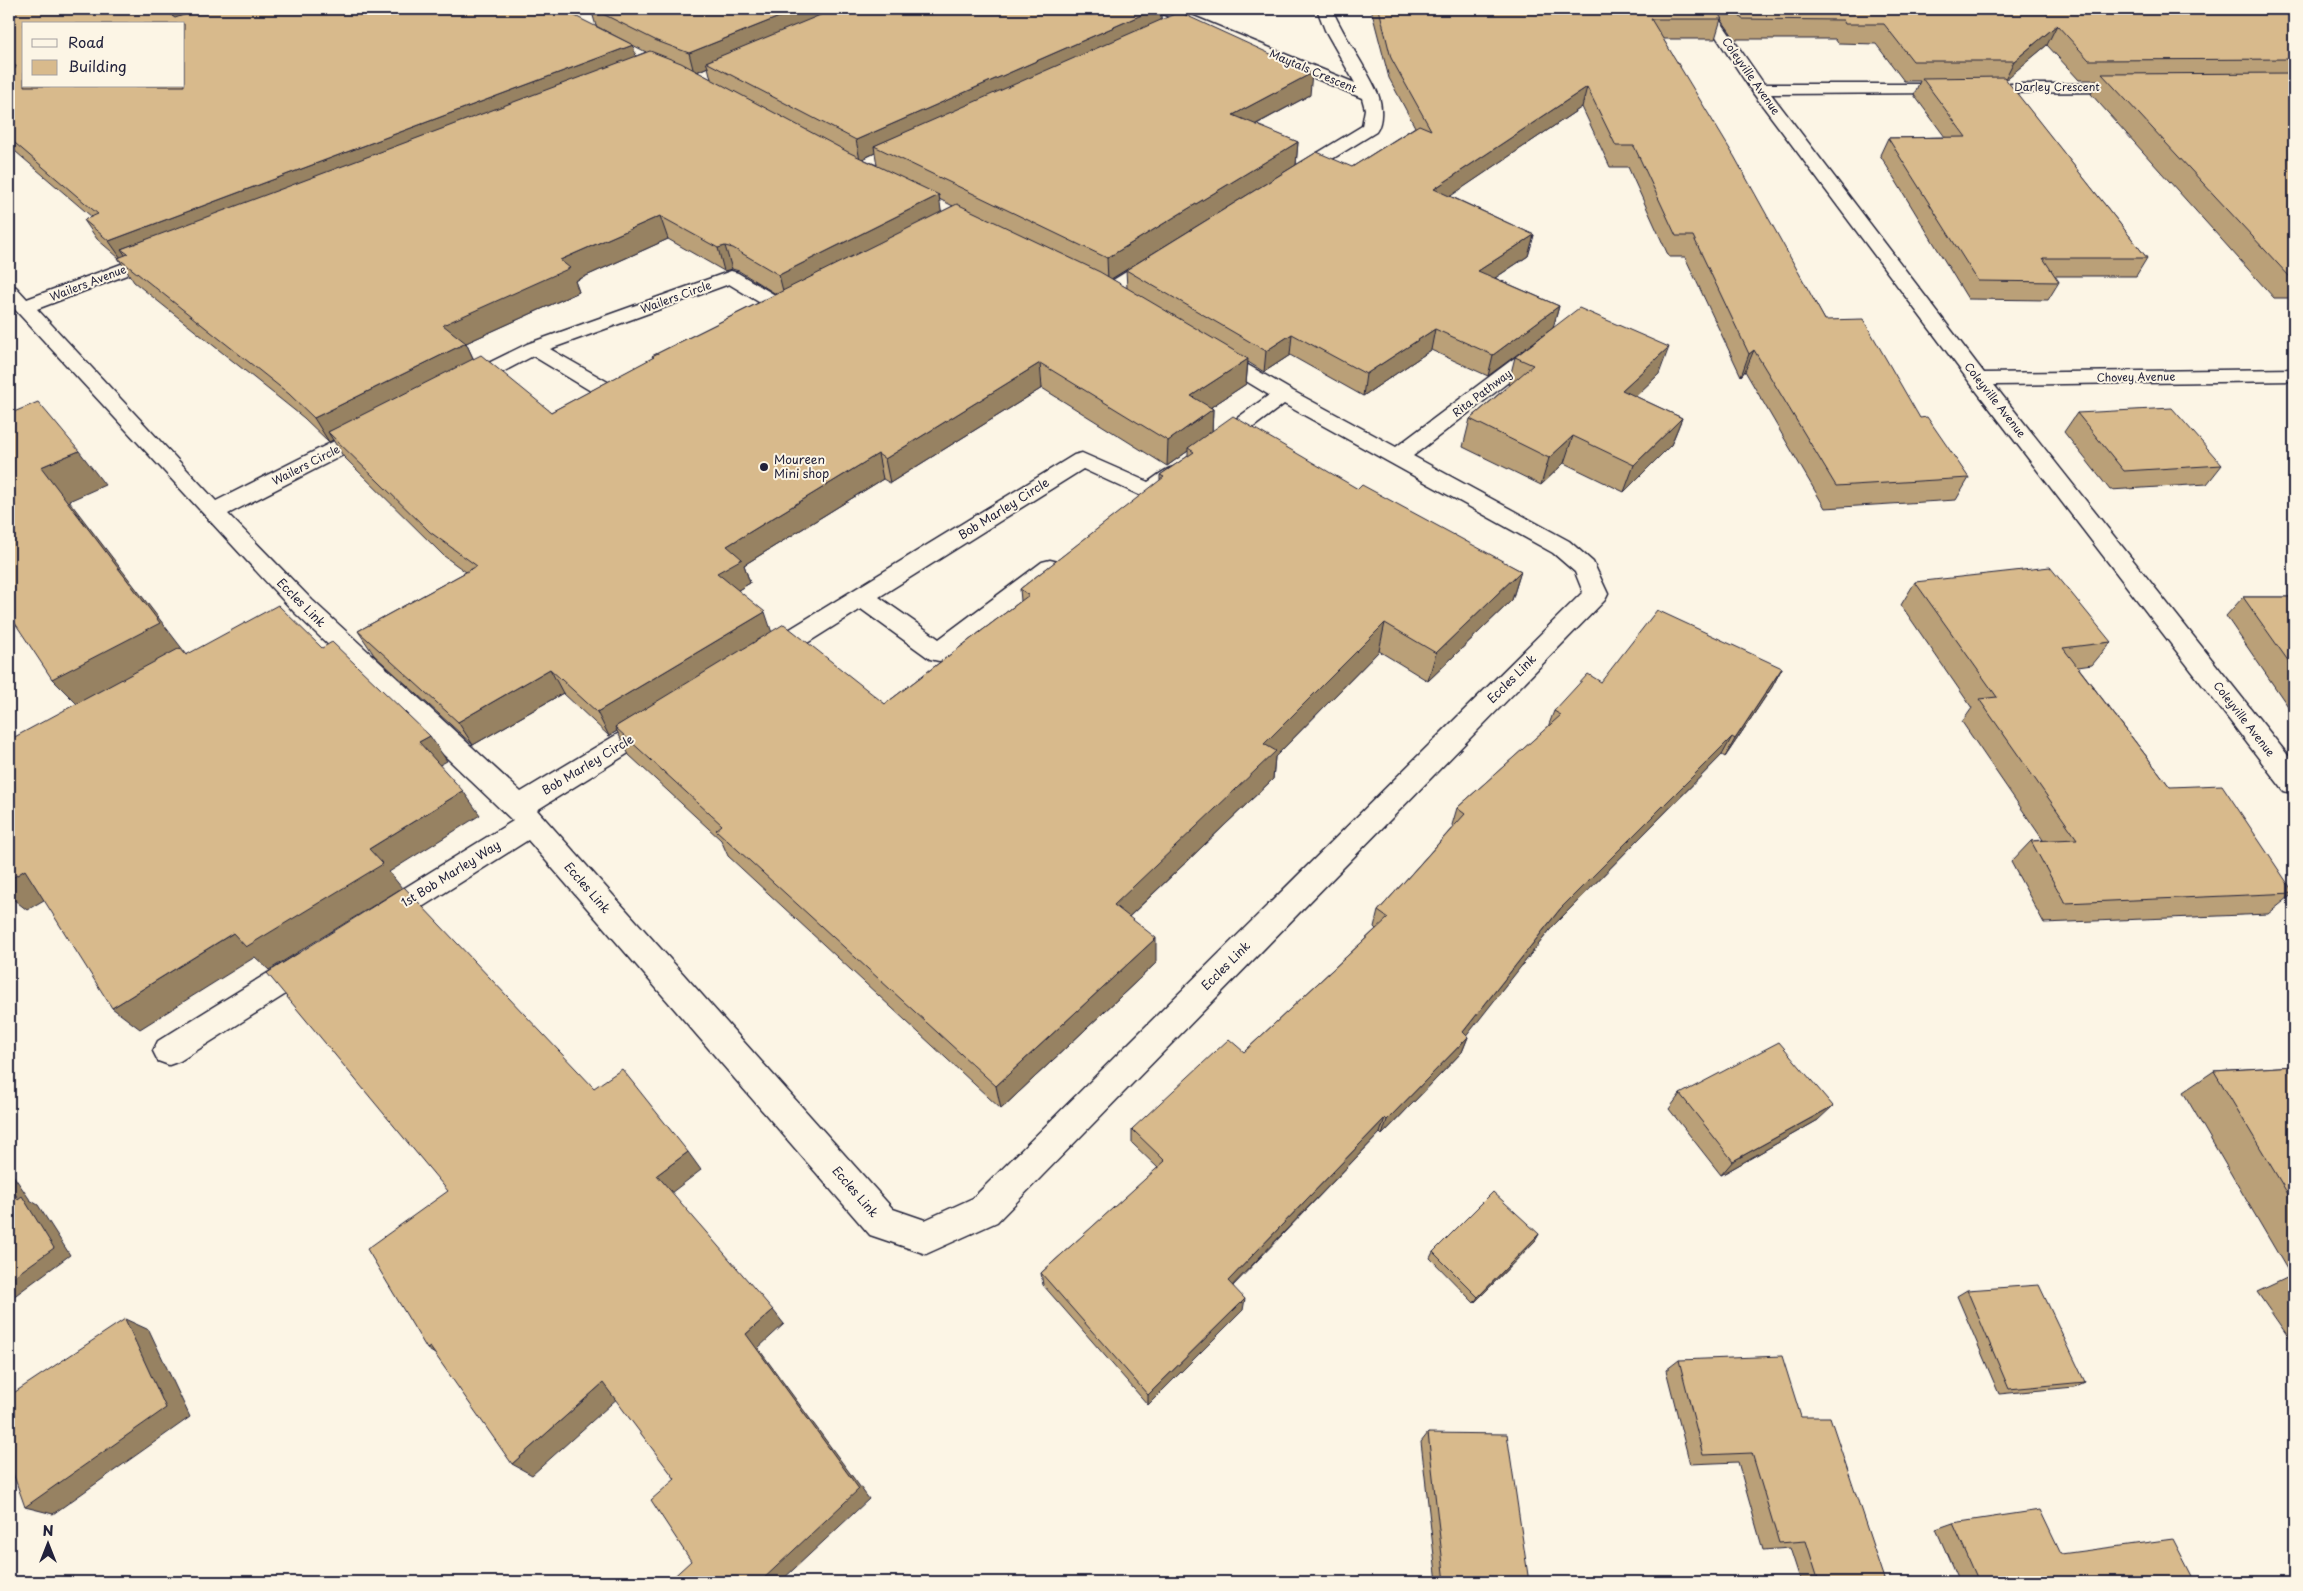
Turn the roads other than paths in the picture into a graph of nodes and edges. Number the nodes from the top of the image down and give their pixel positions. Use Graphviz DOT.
graph roads {
  1 [pos="1163,9"];
  2 [pos="1325,9"];
  3 [pos="1705,9"];
  4 [pos="1191,20"];
  5 [pos="1174,28"];
  6 [pos="2146,87"];
  7 [pos="1759,89"];
  8 [pos="1370,96"];
  9 [pos="1277,186"];
  10 [pos="1176,249"];
  11 [pos="174,250"];
  12 [pos="820,291"];
  13 [pos="17,299"];
  14 [pos="1134,306"];
  15 [pos="1552,339"];
  16 [pos="1192,340"];
  17 [pos="534,348"];
  18 [pos="2294,375"];
  19 [pos="647,377"];
  20 [pos="1978,379"];
  21 [pos="447,393"];
  22 [pos="1283,395"];
  23 [pos="386,424"];
  24 [pos="1396,458"];
  25 [pos="1150,492"];
  26 [pos="1127,510"];
  27 [pos="213,512"];
  28 [pos="1064,557"];
  29 [pos="861,598"];
  30 [pos="753,664"];
  31 [pos="678,710"];
  32 [pos="2294,784"];
  33 [pos="525,815"];
  34 [pos="362,930"];
  35 [pos="329,951"];
  36 [pos="169,1051"];
  1 -- 4 [label="street, Maytals Crescent"];
  2 -- 8 [label="street"];
  3 -- 7 [label="street, Coleyville Avenue"];
  4 -- 5 [label="street"];
  4 -- 8 [label="street, Maytals Crescent"];
  6 -- 7 [label="street, Darley Crescent"];
  7 -- 20 [label="street, Coleyville Avenue"];
  8 -- 9 [label="street, Maytals Crescent"];
  10 -- 14 [label="street"];
  11 -- 13 [label="street, Wailers Avenue"];
  12 -- 17 [label="street, Wailers Circle"];
  13 -- 27 [label="street, Eccles Link"];
  15 -- 24 [label="street, Rita Pathway"];
  16 -- 22 [label="street, Eccles Link"];
  17 -- 19 [label="street"];
  17 -- 21 [label="street, Wailers Circle"];
  18 -- 20 [label="street, Chovey Avenue"];
  20 -- 32 [label="street, Coleyville Avenue"];
  22 -- 24 [label="street, Eccles Link"];
  22 -- 25 [label="street"];
  23 -- 27 [label="street, Wailers Circle"];
  24 -- 33 [label="street, Eccles Link"];
  25 -- 26 [label="street"];
  25 -- 29 [label="street, Bob Marley Circle"];
  27 -- 33 [label="street, Eccles Link"];
  28 -- 29 [label="street"];
  29 -- 30 [label="street, Bob Marley Circle"];
  31 -- 33 [label="street, Bob Marley Circle"];
  33 -- 34 [label="street, 1st Bob Marley Way"];
  35 -- 36 [label="street"];
}
